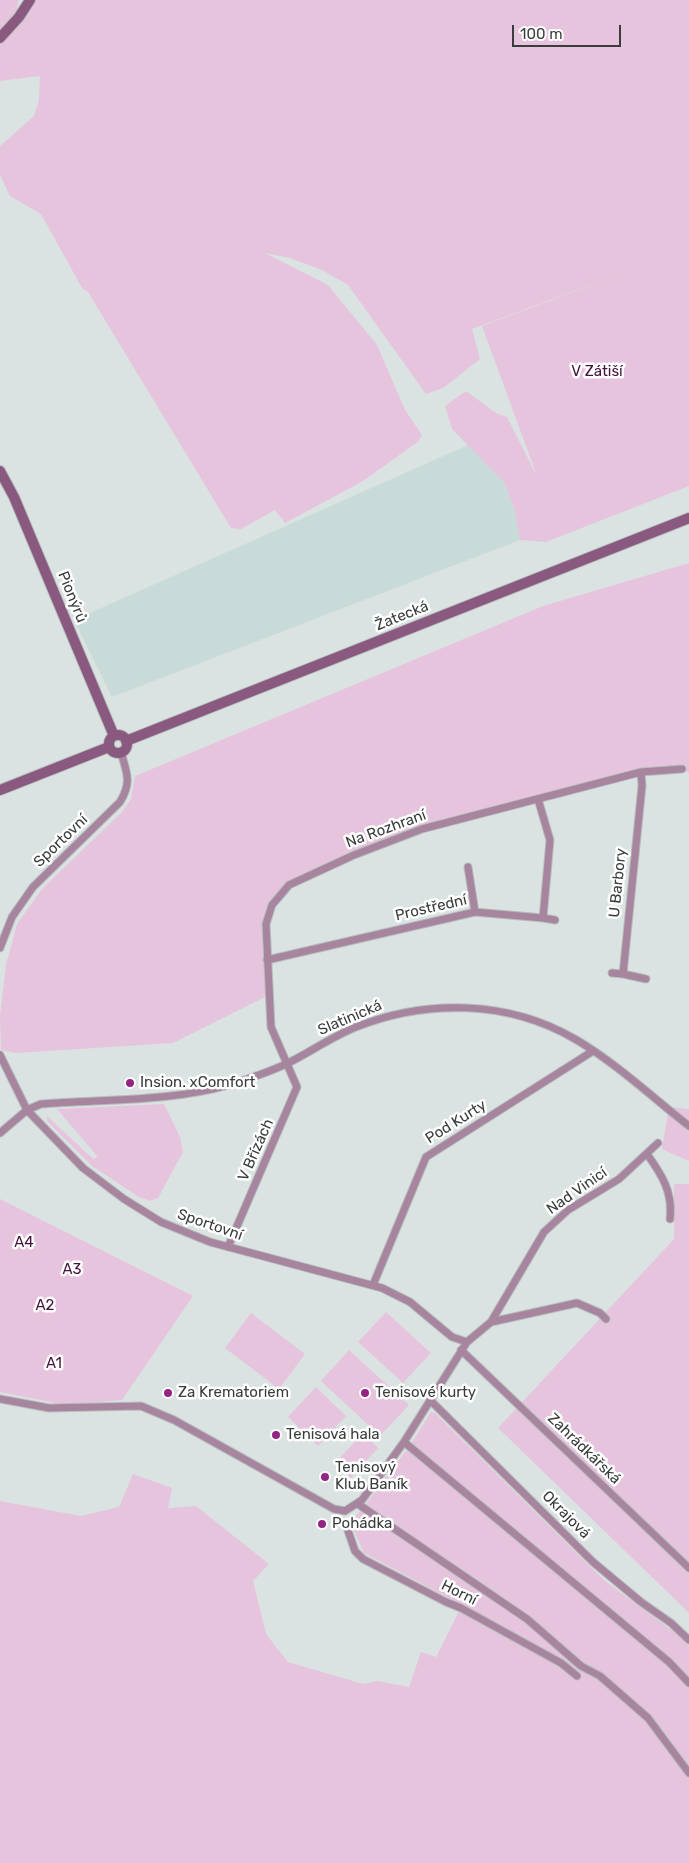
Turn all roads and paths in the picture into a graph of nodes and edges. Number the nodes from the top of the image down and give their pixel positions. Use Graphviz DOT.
graph roads {
  1 [pos="30,0"];
  2 [pos="0,38"];
  3 [pos="0,471"];
  4 [pos="689,518"];
  5 [pos="114,736"];
  6 [pos="126,741"];
  7 [pos="109,747"];
  8 [pos="121,752"];
  9 [pos="682,769"];
  10 [pos="641,772"];
  11 [pos="0,790"];
  12 [pos="538,799"];
  13 [pos="468,867"];
  14 [pos="475,912"];
  15 [pos="543,918"];
  16 [pos="555,920"];
  17 [pos="0,948"];
  18 [pos="267,960"];
  19 [pos="612,973"];
  20 [pos="623,974"];
  21 [pos="646,978"];
  22 [pos="593,1051"];
  23 [pos="0,1054"];
  24 [pos="287,1064"];
  25 [pos="26,1110"];
  26 [pos="689,1126"];
  27 [pos="0,1133"];
  28 [pos="658,1143"];
  29 [pos="647,1154"];
  30 [pos="670,1219"];
  31 [pos="228,1247"];
  32 [pos="373,1285"];
  33 [pos="606,1319"];
  34 [pos="491,1322"];
  35 [pos="466,1342"];
  36 [pos="461,1350"];
  37 [pos="0,1399"];
  38 [pos="430,1400"];
  39 [pos="404,1442"];
  40 [pos="358,1504"];
  41 [pos="345,1522"];
  42 [pos="689,1568"];
  43 [pos="689,1640"];
  44 [pos="577,1676"];
  45 [pos="689,1683"];
  46 [pos="689,1773"];
  1 -- 2 [label="street"];
  3 -- 5 [label="street, Pionýrů"];
  4 -- 6 [label="street, Žatecká"];
  5 -- 6 [label="street"];
  5 -- 7 [label="street"];
  6 -- 8 [label="street"];
  7 -- 8 [label="street"];
  7 -- 11 [label="street"];
  8 -- 17 [label="street, Sportovní"];
  9 -- 10 [label="street, Na Rozhraní"];
  10 -- 12 [label="street, Na Rozhraní"];
  10 -- 20 [label="street, U Barbory"];
  12 -- 15 [label="street"];
  12 -- 18 [label="street, Na Rozhraní"];
  13 -- 14 [label="street"];
  14 -- 15 [label="street, Prostřední"];
  14 -- 18 [label="street, Prostřední"];
  15 -- 16 [label="street, Prostřední"];
  18 -- 24 [label="street, Na Rozhraní"];
  19 -- 20 [label="street"];
  20 -- 21 [label="street"];
  22 -- 24 [label="street, Slatinická"];
  22 -- 26 [label="street, Slatinická"];
  22 -- 32 [label="street, Pod Kurty"];
  23 -- 25 [label="street, Sportovní"];
  24 -- 25 [label="street, Slatinická"];
  24 -- 31 [label="street, V Břízách"];
  25 -- 27 [label="street"];
  25 -- 31 [label="street, Sportovní"];
  28 -- 29 [label="street, Nad Vinicí"];
  29 -- 30 [label="street"];
  29 -- 34 [label="street, Nad Vinicí"];
  31 -- 32 [label="street, Sportovní"];
  32 -- 35 [label="street, Sportovní"];
  33 -- 34 [label="street"];
  34 -- 35 [label="street"];
  35 -- 36 [label="street"];
  36 -- 38 [label="street"];
  36 -- 42 [label="street, Zahrádkářská"];
  37 -- 40 [label="street"];
  38 -- 39 [label="street"];
  38 -- 43 [label="street, Okrajová"];
  39 -- 40 [label="street"];
  39 -- 45 [label="street"];
  40 -- 46 [label="street"];
  41 -- 44 [label="street, Horní"];
}
